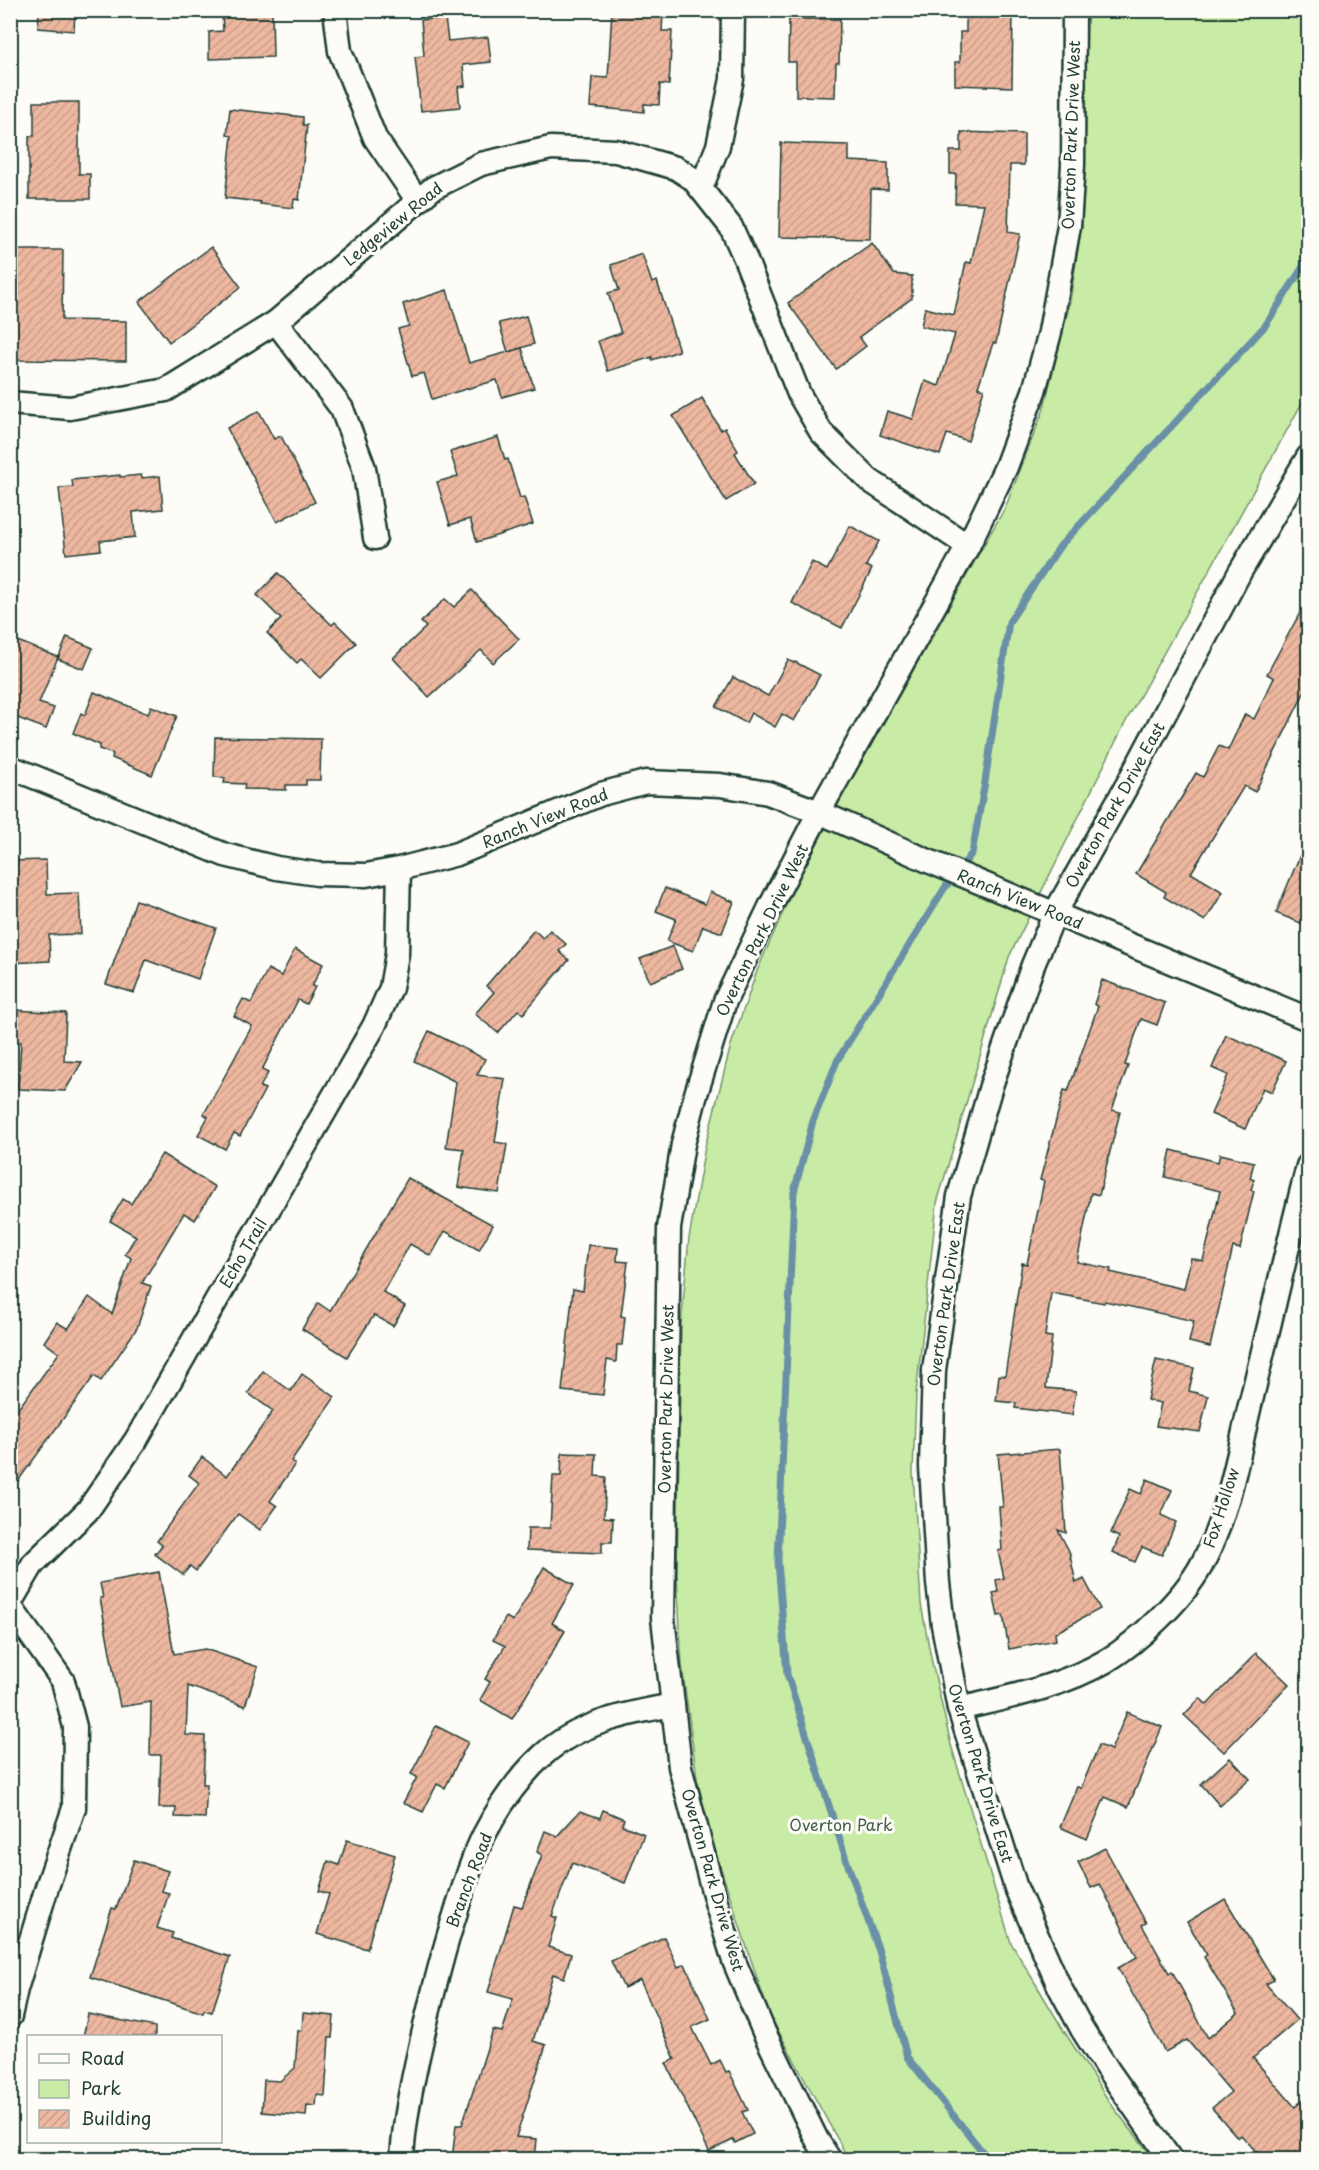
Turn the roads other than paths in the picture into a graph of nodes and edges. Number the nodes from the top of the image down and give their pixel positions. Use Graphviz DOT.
graph roads {
  1 [pos="335,10"];
  2 [pos="733,10"];
  3 [pos="1074,10"];
  4 [pos="700,188"];
  5 [pos="418,201"];
  6 [pos="276,322"];
  7 [pos="10,403"];
  8 [pos="1308,457"];
  9 [pos="375,538"];
  10 [pos="968,546"];
  11 [pos="10,767"];
  12 [pos="819,812"];
  13 [pos="399,869"];
  14 [pos="1055,913"];
  15 [pos="1308,1019"];
  16 [pos="1308,1166"];
  17 [pos="10,1605"];
  18 [pos="673,1705"];
  19 [pos="959,1709"];
  20 [pos="10,2016"];
  21 [pos="402,2160"];
  22 [pos="830,2160"];
  23 [pos="1171,2160"];
  1 -- 5 [label="street"];
  2 -- 4 [label="street"];
  3 -- 10 [label="street, Overton Park Drive West"];
  4 -- 5 [label="street, Ledgeview Road"];
  4 -- 10 [label="street, Ledgeview Road"];
  5 -- 6 [label="street, Ledgeview Road"];
  6 -- 7 [label="street, Ledgeview Road"];
  6 -- 9 [label="street"];
  8 -- 14 [label="street, Overton Park Drive East"];
  10 -- 12 [label="street, Overton Park Drive West"];
  11 -- 13 [label="street, Ranch View Road"];
  12 -- 13 [label="street, Ranch View Road"];
  12 -- 14 [label="street, Ranch View Road"];
  12 -- 18 [label="street, Overton Park Drive West"];
  13 -- 17 [label="street, Echo Trail"];
  14 -- 15 [label="street, Ranch View Road"];
  14 -- 19 [label="street, Overton Park Drive East"];
  16 -- 19 [label="street, Fox Hollow"];
  17 -- 20 [label="street"];
  18 -- 21 [label="street, Branch Road"];
  18 -- 22 [label="street, Overton Park Drive West"];
  19 -- 23 [label="street, Overton Park Drive East"];
}
